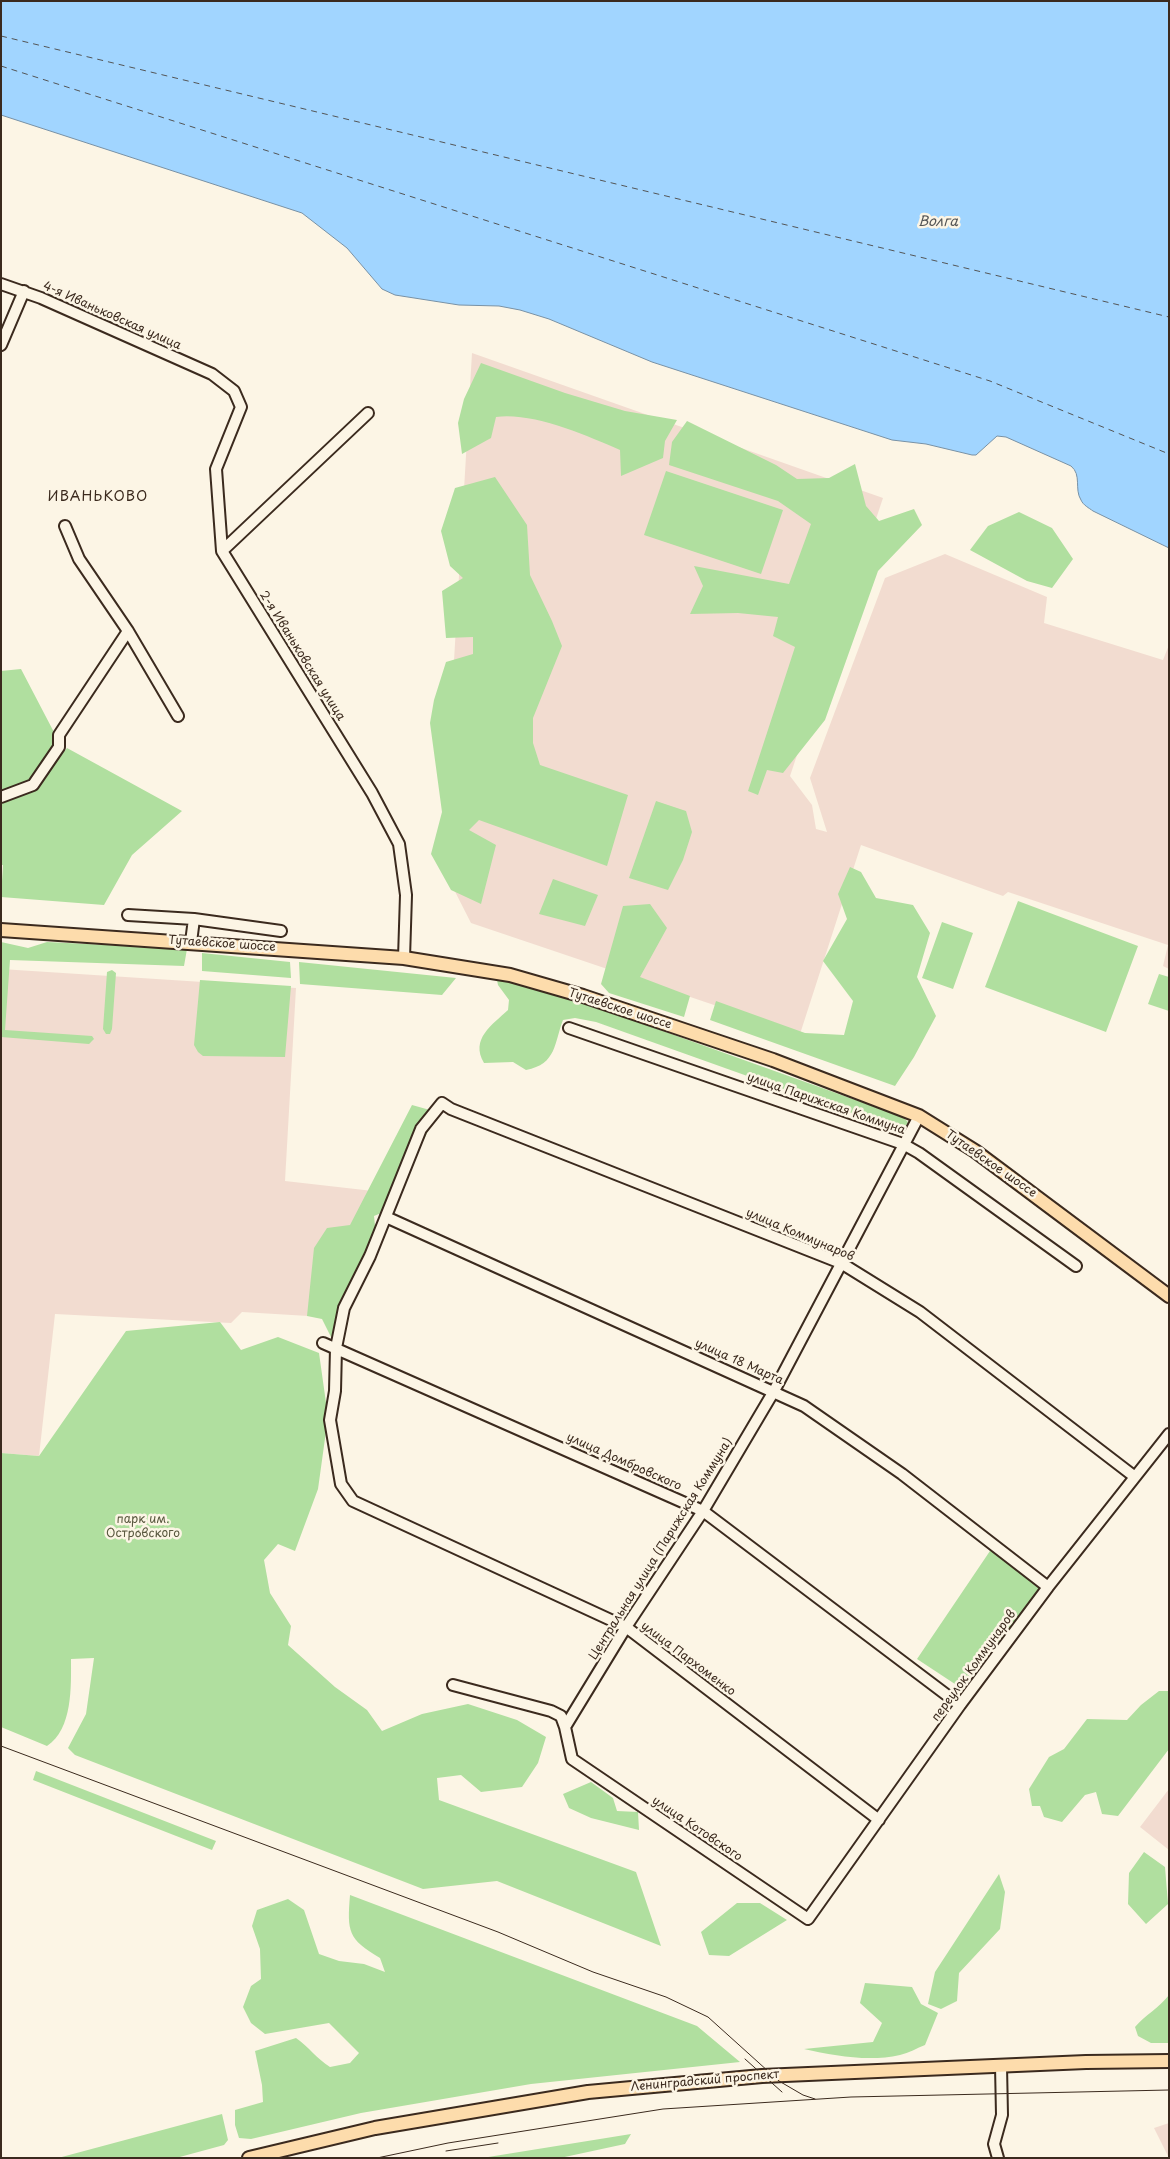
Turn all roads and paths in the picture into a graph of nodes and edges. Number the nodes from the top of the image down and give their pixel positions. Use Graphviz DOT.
graph roads {
  1 [pos="1,284"];
  2 [pos="24,292"];
  3 [pos="1,345"];
  4 [pos="212,374"];
  5 [pos="368,413"];
  6 [pos="65,526"];
  7 [pos="222,552"];
  8 [pos="128,631"];
  9 [pos="178,716"];
  10 [pos="1,797"];
  11 [pos="128,915"];
  12 [pos="194,919"];
  13 [pos="1,930"];
  14 [pos="281,932"];
  15 [pos="191,942"];
  16 [pos="404,958"];
  17 [pos="569,1028"];
  18 [pos="919,1116"];
  19 [pos="903,1144"];
  20 [pos="386,1217"];
  21 [pos="841,1263"];
  22 [pos="1076,1266"];
  23 [pos="1169,1296"];
  24 [pos="323,1343"];
  25 [pos="336,1348"];
  26 [pos="774,1391"];
  27 [pos="1169,1434"];
  28 [pos="1135,1477"];
  29 [pos="703,1511"];
  30 [pos="1048,1587"];
  31 [pos="626,1627"];
  32 [pos="453,1685"];
  33 [pos="960,1704"];
  34 [pos="565,1727"];
  35 [pos="879,1820"];
  36 [pos="808,1919"];
  37 [pos="1169,2061"];
  38 [pos="1001,2066"];
  39 [pos="249,2158"];
  40 [pos="998,2158"];
  1 -- 2 [label="street, 4-я Иваньковская улица"];
  2 -- 3 [label="street"];
  2 -- 4 [label="street, 4-я Иваньковская улица"];
  4 -- 7 [label="street, 2-я Иваньковская улица"];
  5 -- 7 [label="street"];
  6 -- 8 [label="street"];
  7 -- 16 [label="street, 2-я Иваньковская улица"];
  8 -- 9 [label="street"];
  8 -- 10 [label="street"];
  11 -- 12 [label="street"];
  12 -- 14 [label="street"];
  12 -- 15 [label="street"];
  13 -- 15 [label="main road, Тутаевское шоссе"];
  15 -- 16 [label="main road, Тутаевское шоссе"];
  16 -- 18 [label="main road, Тутаевское шоссе"];
  17 -- 19 [label="street, улица Парижская Коммуна"];
  18 -- 19 [label="street, Центральная улица (Парижская Коммуна)"];
  18 -- 23 [label="main road, Тутаевское шоссе"];
  19 -- 21 [label="street, Центральная улица (Парижская Коммуна)"];
  19 -- 22 [label="street, улица Парижская Коммуна"];
  20 -- 21 [label="street, улица Коммунаров"];
  20 -- 25 [label="street"];
  20 -- 26 [label="street, улица 18 Марта"];
  21 -- 26 [label="street, Центральная улица (Парижская Коммуна)"];
  21 -- 28 [label="street, улица Коммунаров"];
  24 -- 25 [label="street, улица Домбровского"];
  25 -- 29 [label="street, улица Домбровского"];
  25 -- 31 [label="street, улица Пархоменко"];
  26 -- 29 [label="street, Центральная улица (Парижская Коммуна)"];
  26 -- 30 [label="street, улица 18 Марта"];
  27 -- 28 [label="street, переулок Коммунаров"];
  28 -- 30 [label="street, переулок Коммунаров"];
  29 -- 31 [label="street, Центральная улица (Парижская Коммуна)"];
  29 -- 33 [label="street, улица Домбровского"];
  30 -- 33 [label="street, переулок Коммунаров"];
  31 -- 34 [label="street, Центральная улица (Парижская Коммуна)"];
  31 -- 35 [label="street, улица Пархоменко"];
  32 -- 34 [label="street"];
  33 -- 35 [label="street, переулок Коммунаров"];
  34 -- 36 [label="street, улица Котовского"];
  35 -- 36 [label="street, переулок Коммунаров"];
  37 -- 38 [label="main road, Ленинградский проспект"];
  38 -- 39 [label="main road, Ленинградский проспект"];
  38 -- 40 [label="street"];
}
